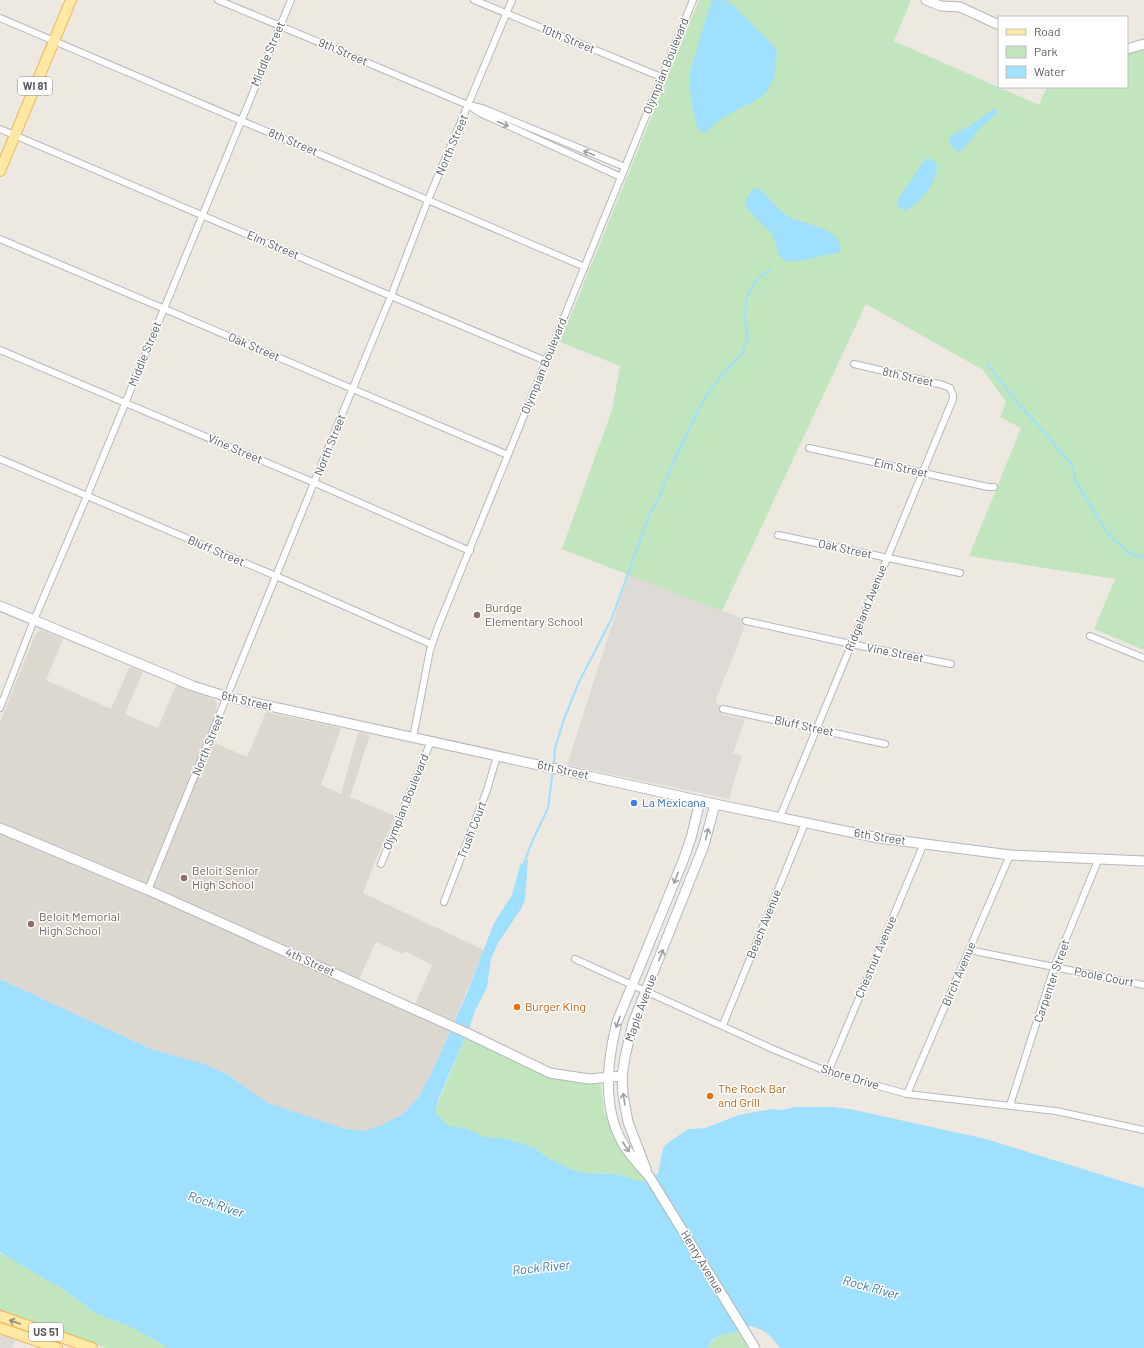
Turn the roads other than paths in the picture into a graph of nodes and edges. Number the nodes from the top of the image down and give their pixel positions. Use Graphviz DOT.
graph roads {
  1 [pos="71,0"];
  2 [pos="218,0"];
  3 [pos="291,0"];
  4 [pos="474,0"];
  5 [pos="512,0"];
  6 [pos="693,0"];
  7 [pos="926,0"];
  8 [pos="954,3"];
  9 [pos="506,13"];
  10 [pos="0,18"];
  11 [pos="998,25"];
  12 [pos="280,26"];
  13 [pos="54,41"];
  14 [pos="1144,44"];
  15 [pos="1128,49"];
  16 [pos="661,77"];
  17 [pos="468,105"];
  18 [pos="241,120"];
  19 [pos="0,129"];
  20 [pos="15,136"];
  21 [pos="625,168"];
  22 [pos="0,171"];
  23 [pos="621,177"];
  24 [pos="428,200"];
  25 [pos="202,215"];
  26 [pos="0,239"];
  27 [pos="585,266"];
  28 [pos="391,296"];
  29 [pos="163,308"];
  30 [pos="0,350"];
  31 [pos="546,361"];
  32 [pos="854,364"];
  33 [pos="352,389"];
  34 [pos="953,399"];
  35 [pos="124,403"];
  36 [pos="809,448"];
  37 [pos="508,455"];
  38 [pos="0,459"];
  39 [pos="922,473"];
  40 [pos="315,482"];
  41 [pos="994,487"];
  42 [pos="87,496"];
  43 [pos="778,535"];
  44 [pos="470,551"];
  45 [pos="887,558"];
  46 [pos="960,573"];
  47 [pos="276,576"];
  48 [pos="0,606"];
  49 [pos="34,620"];
  50 [pos="746,621"];
  51 [pos="1090,636"];
  52 [pos="432,644"];
  53 [pos="851,644"];
  54 [pos="1144,658"];
  55 [pos="951,664"];
  56 [pos="228,697"];
  57 [pos="0,708"];
  58 [pos="723,709"];
  59 [pos="816,729"];
  60 [pos="413,738"];
  61 [pos="431,741"];
  62 [pos="885,744"];
  63 [pos="497,756"];
  64 [pos="700,801"];
  65 [pos="714,804"];
  66 [pos="780,817"];
  67 [pos="805,823"];
  68 [pos="0,828"];
  69 [pos="924,843"];
  70 [pos="1010,855"];
  71 [pos="1099,858"];
  72 [pos="1144,861"];
  73 [pos="381,864"];
  74 [pos="148,890"];
  75 [pos="444,902"];
  76 [pos="969,950"];
  77 [pos="575,959"];
  78 [pos="1054,968"];
  79 [pos="1144,985"];
  80 [pos="633,986"];
  81 [pos="646,991"];
  82 [pos="723,1025"];
  83 [pos="828,1072"];
  84 [pos="609,1076"];
  85 [pos="622,1076"];
  86 [pos="907,1094"];
  87 [pos="1010,1106"];
  88 [pos="1144,1130"];
  89 [pos="649,1176"];
  90 [pos="0,1316"];
  91 [pos="0,1328"];
  92 [pos="57,1348"];
  93 [pos="92,1348"];
  94 [pos="755,1348"];
  1 -- 13 [label="main road, WI 81"];
  2 -- 12 [label="street, 9th Street"];
  3 -- 12 [label="street, Middle Street"];
  4 -- 9 [label="street, 10th Street"];
  5 -- 9 [label="street, North Street"];
  6 -- 16 [label="street, Olympian Boulevard"];
  7 -- 8 [label="street"];
  8 -- 11 [label="street"];
  9 -- 16 [label="street, 10th Street"];
  9 -- 17 [label="street, North Street"];
  10 -- 13 [label="street, 8th Street"];
  12 -- 17 [label="street, 9th Street"];
  12 -- 18 [label="street, Middle Street"];
  13 -- 18 [label="street, 8th Street"];
  13 -- 20 [label="main road, WI 81"];
  14 -- 15 [label="street"];
  16 -- 21 [label="street, Olympian Boulevard"];
  21 -- 17 [label="street, 9th Street, one-way"];
  17 -- 23 [label="street, 9th Street, one-way"];
  17 -- 24 [label="street, North Street"];
  18 -- 24 [label="street, 8th Street"];
  18 -- 25 [label="street, Middle Street"];
  19 -- 20 [label="street, Elm Street"];
  20 -- 22 [label="main road, WI 81"];
  20 -- 25 [label="street, Elm Street"];
  21 -- 23 [label="street, Olympian Boulevard"];
  23 -- 27 [label="street, Olympian Boulevard"];
  24 -- 27 [label="street, 8th Street"];
  24 -- 28 [label="street, North Street"];
  25 -- 28 [label="street, Elm Street"];
  25 -- 29 [label="street, Middle Street"];
  26 -- 29 [label="street, Oak Street"];
  27 -- 31 [label="street, Olympian Boulevard"];
  28 -- 31 [label="street, Elm Street"];
  28 -- 33 [label="street, North Street"];
  29 -- 33 [label="street, Oak Street"];
  29 -- 35 [label="street, Middle Street"];
  30 -- 35 [label="street, Vine Street"];
  31 -- 37 [label="street, Olympian Boulevard"];
  32 -- 34 [label="street, 8th Street"];
  33 -- 37 [label="street, Oak Street"];
  33 -- 40 [label="street, North Street"];
  34 -- 39 [label="street, Ridgeland Avenue"];
  35 -- 40 [label="street, Vine Street"];
  35 -- 42 [label="street, Middle Street"];
  36 -- 39 [label="street, Elm Street"];
  37 -- 44 [label="street, Olympian Boulevard"];
  38 -- 42 [label="street, Bluff Street"];
  39 -- 41 [label="street, Elm Street"];
  39 -- 45 [label="street, Ridgeland Avenue"];
  40 -- 44 [label="street, Vine Street"];
  40 -- 47 [label="street, North Street"];
  42 -- 47 [label="street, Bluff Street"];
  42 -- 49 [label="street, Middle Street"];
  43 -- 45 [label="street, Oak Street"];
  44 -- 52 [label="street, Olympian Boulevard"];
  45 -- 46 [label="street, Oak Street"];
  45 -- 53 [label="street, Ridgeland Avenue"];
  47 -- 52 [label="street, Bluff Street"];
  47 -- 56 [label="street, North Street"];
  48 -- 49 [label="street, 6th Street"];
  49 -- 56 [label="street, 6th Street"];
  49 -- 57 [label="street, Middle Street"];
  50 -- 53 [label="street, Vine Street"];
  51 -- 54 [label="street"];
  52 -- 60 [label="street, Olympian Boulevard"];
  53 -- 55 [label="street, Vine Street"];
  53 -- 59 [label="street, Ridgeland Avenue"];
  56 -- 60 [label="street, 6th Street"];
  56 -- 74 [label="street, North Street"];
  58 -- 59 [label="street, Bluff Street"];
  59 -- 62 [label="street, Bluff Street"];
  59 -- 66 [label="street, Ridgeland Avenue"];
  60 -- 61 [label="street, 6th Street"];
  61 -- 63 [label="street, 6th Street"];
  61 -- 73 [label="street, Olympian Boulevard"];
  63 -- 64 [label="street, 6th Street"];
  63 -- 75 [label="street, Trush Court"];
  64 -- 65 [label="street, 6th Street"];
  64 -- 80 [label="street, Maple Avenue, one-way"];
  65 -- 66 [label="street, 6th Street"];
  81 -- 65 [label="street, Maple Avenue, one-way"];
  66 -- 67 [label="street, 6th Street"];
  67 -- 69 [label="street, 6th Street"];
  67 -- 82 [label="street, Beach Avenue"];
  68 -- 74 [label="street, 4th Street"];
  69 -- 70 [label="street, 6th Street"];
  69 -- 83 [label="street, Chestnut Avenue"];
  70 -- 71 [label="street, 6th Street"];
  70 -- 76 [label="street, Birch Avenue"];
  71 -- 72 [label="street, 6th Street"];
  71 -- 78 [label="street, Carpenter Street"];
  74 -- 84 [label="street, 4th Street"];
  76 -- 78 [label="street, Poole Court"];
  76 -- 86 [label="street, Birch Avenue"];
  77 -- 80 [label="street, Shore Drive"];
  78 -- 79 [label="street, Poole Court"];
  78 -- 87 [label="street, Carpenter Street"];
  80 -- 81 [label="street, Shore Drive"];
  80 -- 84 [label="street, Maple Avenue, one-way"];
  81 -- 82 [label="street, Shore Drive"];
  81 -- 85 [label="street, Maple Avenue"];
  82 -- 83 [label="street, Shore Drive"];
  83 -- 86 [label="street, Shore Drive"];
  84 -- 85 [label="street, 4th Street"];
  84 -- 89 [label="street, Maple Avenue, one-way"];
  89 -- 85 [label="street, Maple Avenue, one-way"];
  86 -- 87 [label="street, Shore Drive"];
  87 -- 88 [label="street, Shore Drive"];
  89 -- 94 [label="street, Henry Avenue"];
  93 -- 90 [label="main road, US 51, one-way"];
  91 -- 92 [label="main road, US 51"];
}
